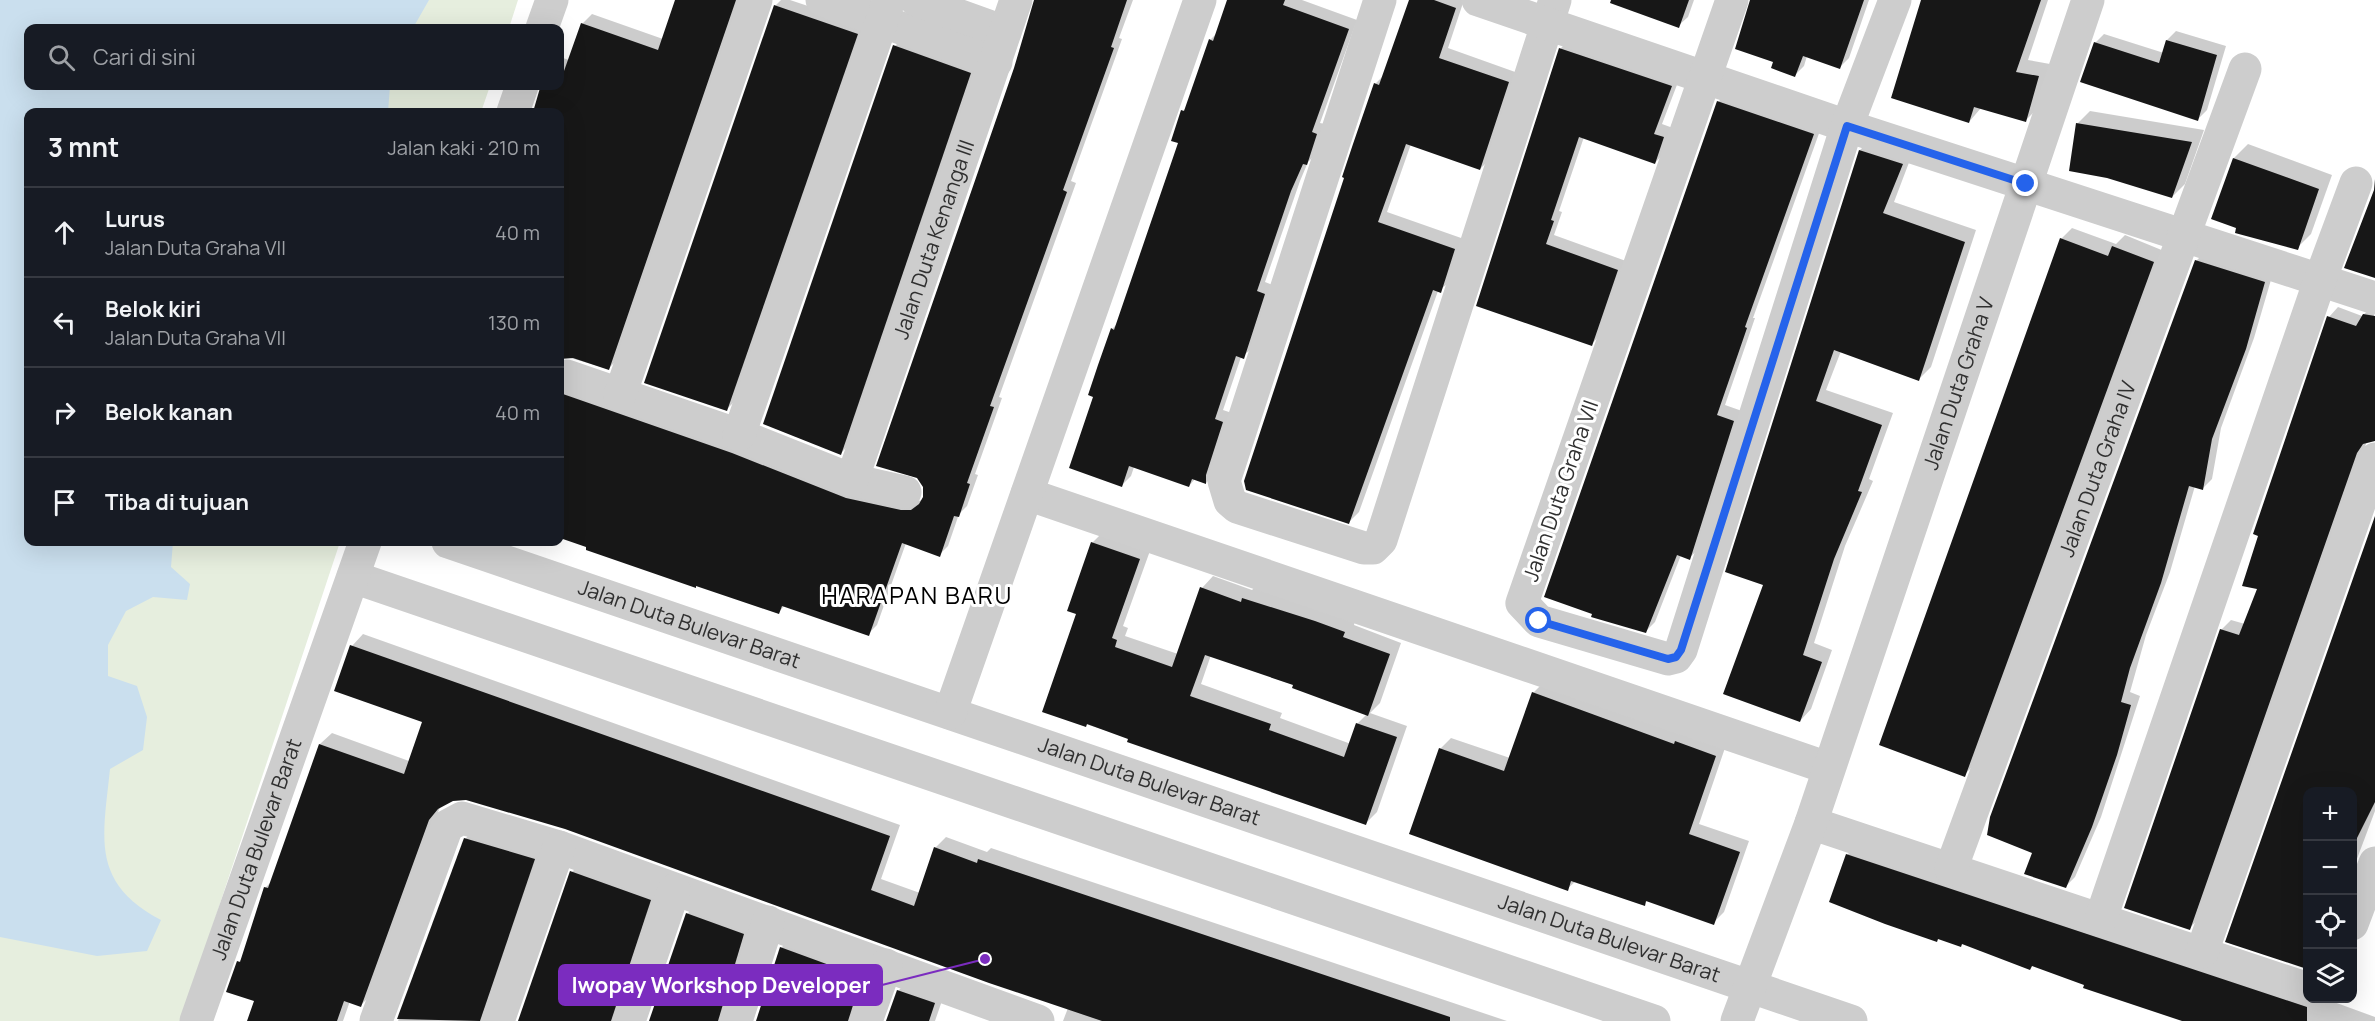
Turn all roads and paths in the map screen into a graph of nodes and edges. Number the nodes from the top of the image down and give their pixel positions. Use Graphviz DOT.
graph roads {
  1 [pos="552,0"];
  2 [pos="756,0"];
  3 [pos="822,0"];
  4 [pos="916,0"];
  5 [pos="1016,0"];
  6 [pos="1200,0"];
  7 [pos="1380,0"];
  8 [pos="1478,0"];
  9 [pos="1732,0"];
  10 [pos="1895,0"];
  11 [pos="2088,0"];
  12 [pos="885,10"];
  13 [pos="1550,12"];
  14 [pos="543,24"];
  15 [pos="1005,32"];
  16 [pos="996,62"];
  17 [pos="2245,69"];
  18 [pos="1705,77"];
  19 [pos="521,90"];
  20 [pos="514,108"];
  21 [pos="1847,126"];
  22 [pos="2356,183"];
  23 [pos="2026,184"];
  24 [pos="2183,233"];
  25 [pos="2320,280"];
  26 [pos="2375,298"];
  27 [pos="567,376"];
  28 [pos="620,395"];
  29 [pos="739,435"];
  30 [pos="2375,459"];
  31 [pos="852,480"];
  32 [pos="905,492"];
  33 [pos="1027,494"];
  34 [pos="364,546"];
  35 [pos="460,546"];
  36 [pos="353,578"];
  37 [pos="951,713"];
  38 [pos="1828,768"];
  39 [pos="1811,823"];
  40 [pos="559,847"];
  41 [pos="2375,863"];
  42 [pos="1951,869"];
  43 [pos="674,890"];
  44 [pos="2357,911"];
  45 [pos="2101,918"];
  46 [pos="768,922"];
  47 [pos="2202,951"];
  48 [pos="886,965"];
  49 [pos="2303,987"];
  50 [pos="1744,1002"];
  51 [pos="995,1015"];
  52 [pos="196,1021"];
  53 [pos="376,1021"];
  54 [pos="498,1021"];
  55 [pos="629,1021"];
  56 [pos="736,1021"];
  57 [pos="866,1021"];
  58 [pos="1038,1021"];
  59 [pos="1654,1021"];
  60 [pos="1851,1021"];
  1 -- 14 [label="street"];
  2 -- 28 [label="street"];
  3 -- 12 [label="street"];
  4 -- 15 [label="street"];
  5 -- 15 [label="street, Jalan Duta Kenanga III"];
  6 -- 33 [label="street"];
  7 -- 13 [label="street"];
  8 -- 13 [label="street"];
  9 -- 18 [label="street, Jalan Duta Graha VII"];
  10 -- 21 [label="street"];
  11 -- 23 [label="street, Jalan Duta Graha V"];
  12 -- 16 [label="street"];
  12 -- 29 [label="street"];
  13 -- 18 [label="street"];
  15 -- 16 [label="street, Jalan Duta Kenanga III"];
  16 -- 31 [label="street, Jalan Duta Kenanga III"];
  17 -- 24 [label="street, Jalan Duta Graha IV"];
  18 -- 21 [label="street"];
  18 -- 21 [label="street, Jalan Duta Graha VII"];
  19 -- 20 [label="street"];
  21 -- 23 [label="street"];
  22 -- 25 [label="street"];
  23 -- 24 [label="street"];
  23 -- 38 [label="street, Jalan Duta Graha V"];
  24 -- 25 [label="street"];
  24 -- 42 [label="street, Jalan Duta Graha IV"];
  25 -- 26 [label="street"];
  25 -- 45 [label="street"];
  27 -- 28 [label="street"];
  28 -- 29 [label="street"];
  29 -- 31 [label="street"];
  30 -- 47 [label="street"];
  31 -- 32 [label="street"];
  33 -- 37 [label="street"];
  33 -- 38 [label="street"];
  34 -- 36 [label="street, Jalan Duta Bulevar Barat"];
  35 -- 37 [label="street, Jalan Duta Bulevar Barat"];
  36 -- 52 [label="street, Jalan Duta Bulevar Barat"];
  36 -- 59 [label="street"];
  37 -- 50 [label="street, Jalan Duta Bulevar Barat"];
  38 -- 39 [label="street, Jalan Duta Graha V"];
  39 -- 42 [label="street"];
  39 -- 50 [label="street, Jalan Duta Graha V"];
  40 -- 43 [label="street"];
  40 -- 53 [label="street"];
  40 -- 54 [label="street"];
  41 -- 44 [label="street"];
  42 -- 45 [label="street"];
  43 -- 46 [label="street"];
  43 -- 55 [label="street"];
  45 -- 47 [label="street"];
  46 -- 48 [label="street"];
  46 -- 56 [label="street"];
  47 -- 49 [label="street"];
  48 -- 51 [label="street"];
  48 -- 57 [label="street"];
  50 -- 60 [label="street, Jalan Duta Bulevar Barat"];
  51 -- 58 [label="street"];
}
